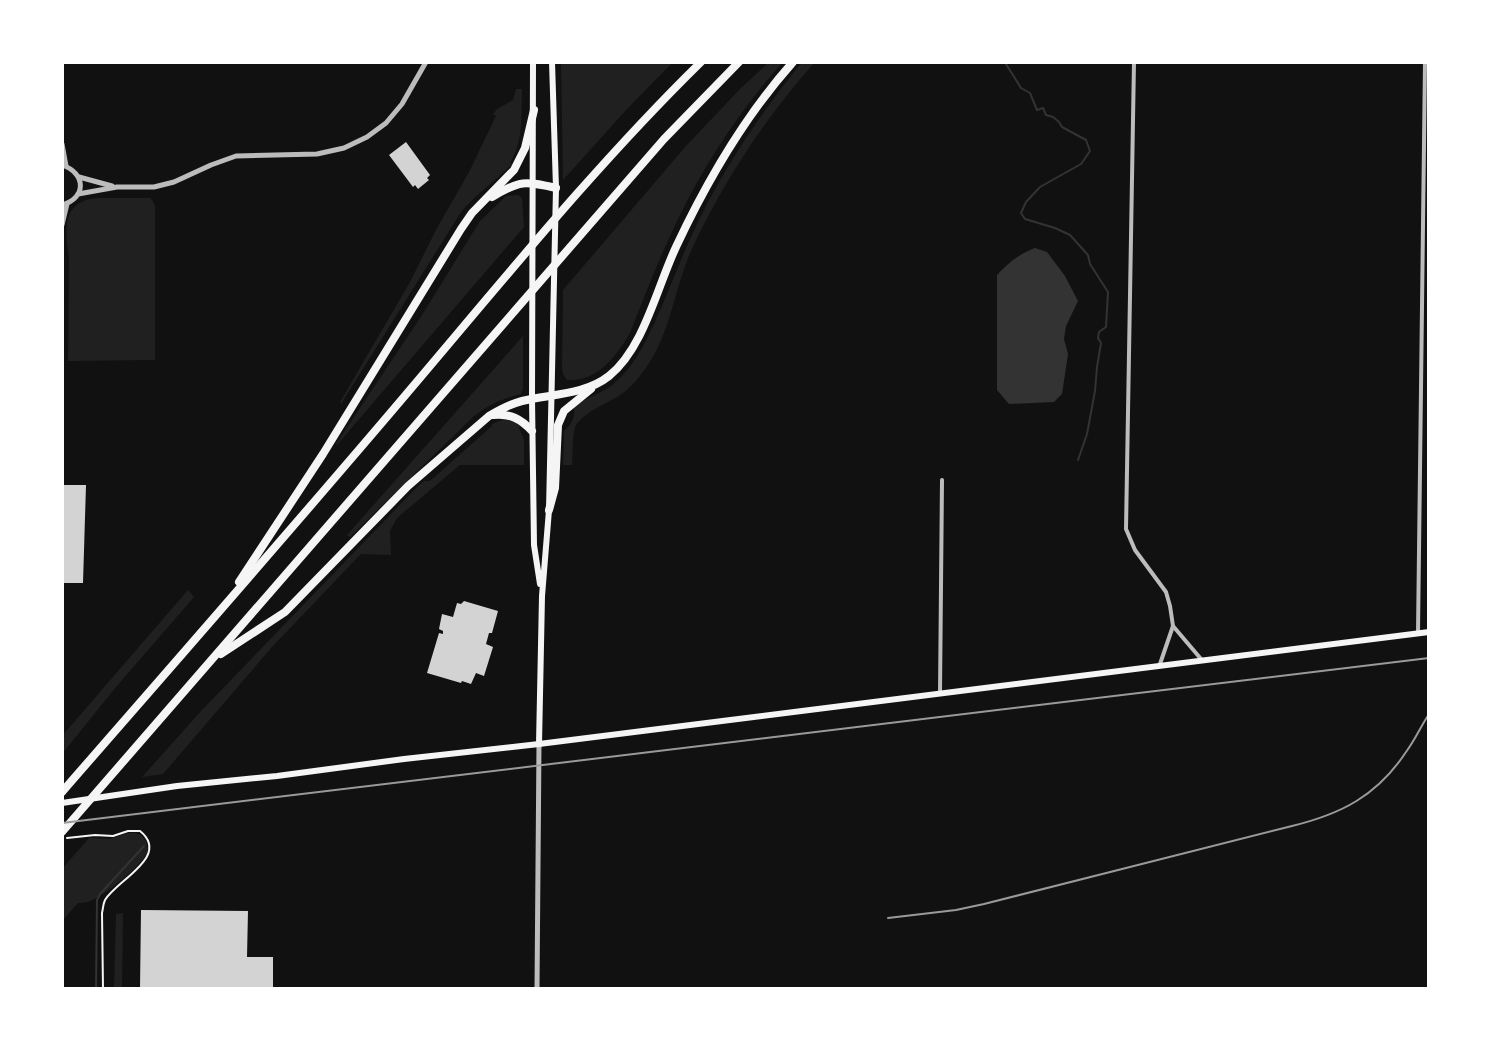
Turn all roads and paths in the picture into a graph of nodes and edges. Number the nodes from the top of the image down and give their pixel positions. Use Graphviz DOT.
graph roads {
  1 [pos="426,62"];
  2 [pos="533,62"];
  3 [pos="552,62"];
  4 [pos="701,62"];
  5 [pos="739,62"];
  6 [pos="793,62"];
  7 [pos="1134,62"];
  8 [pos="1425,62"];
  9 [pos="534,110"];
  10 [pos="62,144"];
  11 [pos="1427,165"];
  12 [pos="64,166"];
  13 [pos="78,176"];
  14 [pos="534,183"];
  15 [pos="117,187"];
  16 [pos="556,188"];
  17 [pos="78,194"];
  18 [pos="484,201"];
  19 [pos="65,204"];
  20 [pos="62,225"];
  21 [pos="595,386"];
  22 [pos="1420,393"];
  23 [pos="1429,393"];
  24 [pos="551,396"];
  25 [pos="532,399"];
  26 [pos="489,416"];
  27 [pos="532,431"];
  28 [pos="942,480"];
  29 [pos="549,510"];
  30 [pos="542,596"];
  31 [pos="221,609"];
  32 [pos="1173,626"];
  33 [pos="1429,632"];
  34 [pos="1418,633"];
  35 [pos="1201,659"];
  36 [pos="211,661"];
  37 [pos="1160,665"];
  38 [pos="940,693"];
  39 [pos="539,744"];
  40 [pos="62,792"];
  41 [pos="62,803"];
  42 [pos="62,832"];
  43 [pos="62,839"];
  44 [pos="103,989"];
  45 [pos="537,989"];
  1 -- 15 [label="street"];
  2 -- 9 [label="main road"];
  3 -- 16 [label="main road"];
  4 -- 31 [label="highway"];
  5 -- 36 [label="highway"];
  6 -- 21 [label="highway"];
  7 -- 32 [label="street"];
  8 -- 11 [label="street"];
  9 -- 14 [label="main road"];
  9 -- 18 [label="highway"];
  10 -- 12 [label="street"];
  11 -- 22 [label="street"];
  12 -- 13 [label="street"];
  13 -- 15 [label="street"];
  13 -- 17 [label="street"];
  14 -- 16 [label="highway"];
  14 -- 18 [label="highway"];
  14 -- 25 [label="main road"];
  15 -- 17 [label="street"];
  16 -- 24 [label="main road"];
  17 -- 19 [label="street"];
  18 -- 31 [label="highway"];
  19 -- 20 [label="street"];
  21 -- 24 [label="highway"];
  21 -- 29 [label="highway"];
  22 -- 23 [label="street"];
  22 -- 34 [label="street"];
  24 -- 25 [label="highway"];
  24 -- 29 [label="main road"];
  25 -- 26 [label="highway"];
  25 -- 27 [label="main road"];
  26 -- 27 [label="highway"];
  26 -- 36 [label="highway"];
  27 -- 30 [label="main road"];
  28 -- 38 [label="street"];
  29 -- 30 [label="main road"];
  30 -- 39 [label="main road"];
  31 -- 40 [label="highway"];
  32 -- 35 [label="street"];
  32 -- 37 [label="street"];
  33 -- 34 [label="main road"];
  34 -- 35 [label="main road"];
  35 -- 37 [label="main road"];
  36 -- 42 [label="highway"];
  37 -- 38 [label="main road"];
  38 -- 39 [label="main road"];
  39 -- 41 [label="main road"];
  39 -- 45 [label="street"];
  43 -- 44 [label="path"];
}
